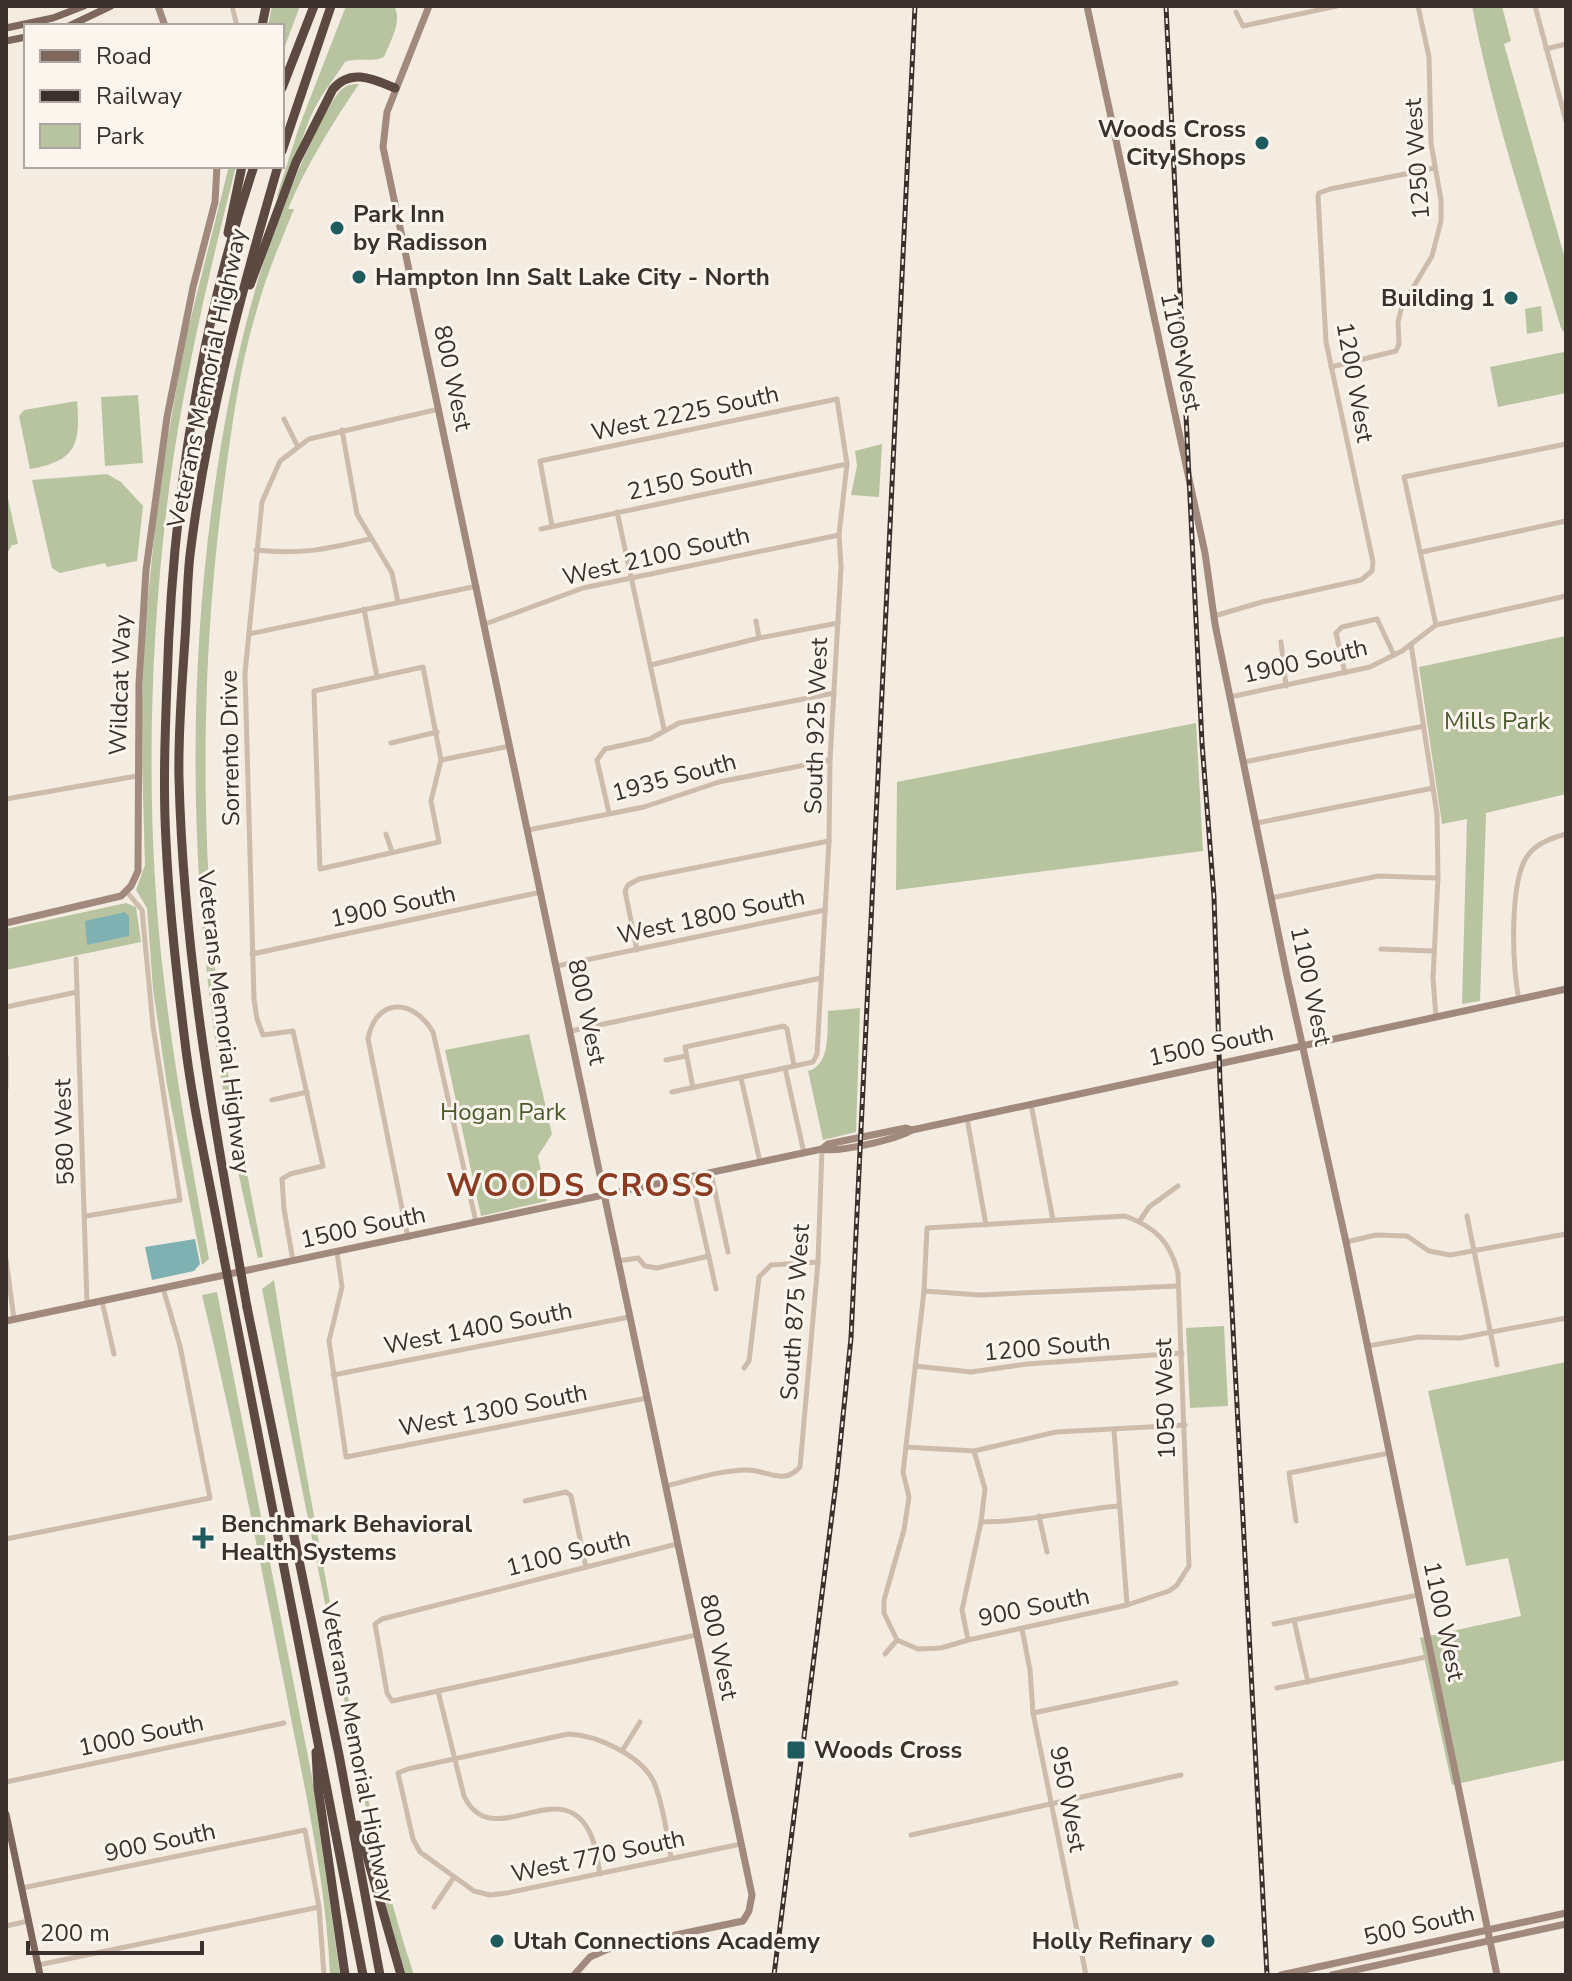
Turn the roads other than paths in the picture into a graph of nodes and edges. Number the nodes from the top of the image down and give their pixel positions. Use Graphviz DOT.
graph roads {
  1 [pos="84,6"];
  2 [pos="111,6"];
  3 [pos="314,6"];
  4 [pos="331,6"];
  5 [pos="429,6"];
  6 [pos="1087,6"];
  7 [pos="1337,6"];
  8 [pos="1418,6"];
  9 [pos="1535,6"];
  10 [pos="1236,12"];
  11 [pos="25,24"];
  12 [pos="73,24"];
  13 [pos="1566,44"];
  14 [pos="1546,49"];
  15 [pos="284,83"];
  16 [pos="395,88"];
  17 [pos="1566,121"];
  18 [pos="284,145"];
  19 [pos="217,168"];
  20 [pos="242,168"];
  21 [pos="253,168"];
  22 [pos="277,168"];
  23 [pos="1435,168"];
  24 [pos="213,318"];
  25 [pos="230,345"];
  26 [pos="1331,367"];
  27 [pos="837,399"];
  28 [pos="439,409"];
  29 [pos="284,419"];
  30 [pos="342,430"];
  31 [pos="1566,444"];
  32 [pos="298,447"];
  33 [pos="847,464"];
  34 [pos="617,512"];
  35 [pos="1566,521"];
  36 [pos="552,526"];
  37 [pos="541,529"];
  38 [pos="839,535"];
  39 [pos="370,539"];
  40 [pos="256,550"];
  41 [pos="1422,552"];
  42 [pos="632,576"];
  43 [pos="477,586"];
  44 [pos="1566,596"];
  45 [pos="398,602"];
  46 [pos="364,609"];
  47 [pos="1214,616"];
  48 [pos="756,621"];
  49 [pos="838,623"];
  50 [pos="485,624"];
  51 [pos="1436,625"];
  52 [pos="249,634"];
  53 [pos="759,638"];
  54 [pos="1281,642"];
  55 [pos="1411,644"];
  56 [pos="1395,656"];
  57 [pos="651,665"];
  58 [pos="1345,673"];
  59 [pos="377,677"];
  60 [pos="1286,686"];
  61 [pos="834,693"];
  62 [pos="1230,697"];
  63 [pos="1424,726"];
  64 [pos="664,729"];
  65 [pos="437,732"];
  66 [pos="391,743"];
  67 [pos="510,746"];
  68 [pos="441,760"];
  69 [pos="830,760"];
  70 [pos="1244,762"];
  71 [pos="137,776"];
  72 [pos="1433,788"];
  73 [pos="6,799"];
  74 [pos="609,813"];
  75 [pos="1257,823"];
  76 [pos="528,830"];
  77 [pos="386,834"];
  78 [pos="1566,834"];
  79 [pos="829,841"];
  80 [pos="392,852"];
  81 [pos="1438,878"];
  82 [pos="127,892"];
  83 [pos="542,892"];
  84 [pos="1271,898"];
  85 [pos="825,910"];
  86 [pos="6,923"];
  87 [pos="1381,949"];
  88 [pos="637,950"];
  89 [pos="1434,951"];
  90 [pos="252,954"];
  91 [pos="76,959"];
  92 [pos="557,966"];
  93 [pos="821,978"];
  94 [pos="1566,989"];
  95 [pos="77,992"];
  96 [pos="1519,999"];
  97 [pos="6,1007"];
  98 [pos="1436,1017"];
  99 [pos="571,1031"];
  100 [pos="1303,1046"];
  101 [pos="686,1056"];
  102 [pos="6,1057"];
  103 [pos="666,1060"];
  104 [pos="794,1066"];
  105 [pos="785,1068"];
  106 [pos="741,1078"];
  107 [pos="6,1088"];
  108 [pos="693,1088"];
  109 [pos="307,1092"];
  110 [pos="672,1092"];
  111 [pos="272,1100"];
  112 [pos="1031,1104"];
  113 [pos="967,1118"];
  114 [pos="822,1149"];
  115 [pos="804,1153"];
  116 [pos="760,1162"];
  117 [pos="711,1173"];
  118 [pos="691,1177"];
  119 [pos="1178,1186"];
  120 [pos="604,1196"];
  121 [pos="86,1216"];
  122 [pos="1467,1216"];
  123 [pos="1053,1220"];
  124 [pos="1141,1222"];
  125 [pos="476,1223"];
  126 [pos="986,1225"];
  127 [pos="1566,1234"];
  128 [pos="408,1238"];
  129 [pos="1346,1242"];
  130 [pos="1475,1250"];
  131 [pos="337,1252"];
  132 [pos="728,1252"];
  133 [pos="709,1256"];
  134 [pos="6,1259"];
  135 [pos="618,1261"];
  136 [pos="294,1262"];
  137 [pos="818,1262"];
  138 [pos="1179,1286"];
  139 [pos="163,1288"];
  140 [pos="716,1289"];
  141 [pos="924,1291"];
  142 [pos="102,1301"];
  143 [pos="87,1304"];
  144 [pos="629,1317"];
  145 [pos="1566,1318"];
  146 [pos="10,1320"];
  147 [pos="1490,1333"];
  148 [pos="1367,1346"];
  149 [pos="1182,1353"];
  150 [pos="114,1354"];
  151 [pos="1497,1365"];
  152 [pos="915,1366"];
  153 [pos="744,1368"];
  154 [pos="333,1375"];
  155 [pos="647,1398"];
  156 [pos="1185,1425"];
  157 [pos="1114,1430"];
  158 [pos="907,1444"];
  159 [pos="974,1451"];
  160 [pos="1389,1453"];
  161 [pos="666,1486"];
  162 [pos="525,1501"];
  163 [pos="1118,1506"];
  164 [pos="1039,1516"];
  165 [pos="1296,1521"];
  166 [pos="981,1522"];
  167 [pos="6,1539"];
  168 [pos="677,1544"];
  169 [pos="1047,1552"];
  170 [pos="586,1567"];
  171 [pos="1177,1585"];
  172 [pos="1418,1595"];
  173 [pos="1127,1605"];
  174 [pos="1294,1620"];
  175 [pos="1274,1624"];
  176 [pos="1022,1629"];
  177 [pos="696,1635"];
  178 [pos="897,1640"];
  179 [pos="968,1640"];
  180 [pos="885,1654"];
  181 [pos="1431,1656"];
  182 [pos="1308,1682"];
  183 [pos="1176,1683"];
  184 [pos="1277,1688"];
  185 [pos="438,1691"];
  186 [pos="314,1713"];
  187 [pos="1033,1713"];
  188 [pos="640,1722"];
  189 [pos="284,1723"];
  190 [pos="622,1751"];
  191 [pos="339,1755"];
  192 [pos="456,1759"];
  193 [pos="1181,1775"];
  194 [pos="6,1782"];
  195 [pos="1050,1803"];
  196 [pos="6,1814"];
  197 [pos="911,1835"];
  198 [pos="741,1844"];
  199 [pos="671,1858"];
  200 [pos="600,1874"];
  201 [pos="454,1877"];
  202 [pos="22,1888"];
  203 [pos="319,1907"];
  204 [pos="434,1907"];
  205 [pos="1566,1913"];
  206 [pos="29,1921"];
  207 [pos="1566,1924"];
  208 [pos="6,1926"];
  209 [pos="1488,1930"];
  210 [pos="1490,1941"];
  211 [pos="38,1965"];
  212 [pos="40,1975"];
  213 [pos="324,1975"];
  214 [pos="345,1975"];
  215 [pos="363,1975"];
  216 [pos="380,1975"];
  217 [pos="401,1975"];
  218 [pos="574,1975"];
  219 [pos="1086,1975"];
  220 [pos="1281,1975"];
  221 [pos="1332,1975"];
  222 [pos="1497,1975"];
  1 -- 11 [label="main road"];
  2 -- 12 [label="main road"];
  3 -- 15 [label="highway"];
  4 -- 18 [label="highway"];
  5 -- 16 [label="street, 800 West"];
  6 -- 47 [label="street, 1100 West"];
  7 -- 10 [label="street"];
  8 -- 23 [label="street, 1250 West"];
  9 -- 14 [label="street"];
  13 -- 14 [label="street"];
  14 -- 17 [label="street"];
  16 -- 25 [label="highway"];
  16 -- 28 [label="street, 800 West"];
  19 -- 71 [label="street, Wildcat Way"];
  20 -- 24 [label="highway"];
  21 -- 24 [label="highway, Veterans Memorial Highway"];
  22 -- 25 [label="highway, Veterans Memorial Highway"];
  23 -- 26 [label="street, 1250 West"];
  23 -- 26 [label="street, 1200 West"];
  24 -- 186 [label="highway, Veterans Memorial Highway, bridge"];
  25 -- 191 [label="highway, Veterans Memorial Highway, bridge"];
  26 -- 47 [label="street, 1200 West"];
  27 -- 33 [label="street, South 925 West"];
  27 -- 36 [label="street, West 2225 South"];
  28 -- 30 [label="street"];
  28 -- 43 [label="street, 800 West"];
  29 -- 32 [label="street"];
  30 -- 32 [label="street"];
  30 -- 39 [label="street"];
  31 -- 41 [label="street"];
  32 -- 40 [label="street, Sorrento Drive"];
  33 -- 34 [label="street, 2150 South"];
  33 -- 38 [label="street, South 925 West"];
  34 -- 36 [label="street, 2150 South"];
  34 -- 42 [label="street"];
  35 -- 41 [label="street"];
  36 -- 37 [label="street, 2150 South"];
  38 -- 42 [label="street, West 2100 South"];
  38 -- 49 [label="street, South 925 West"];
  39 -- 40 [label="street"];
  39 -- 45 [label="street"];
  40 -- 52 [label="street, Sorrento Drive"];
  41 -- 51 [label="street"];
  42 -- 50 [label="street, West 2100 South"];
  42 -- 57 [label="street"];
  43 -- 45 [label="street"];
  43 -- 50 [label="street, 800 West"];
  44 -- 51 [label="street, 1900 South"];
  45 -- 46 [label="street"];
  46 -- 52 [label="street"];
  46 -- 59 [label="street"];
  47 -- 62 [label="street, 1100 West"];
  48 -- 53 [label="street"];
  49 -- 53 [label="street"];
  49 -- 61 [label="street, South 925 West"];
  50 -- 67 [label="street, 800 West"];
  51 -- 55 [label="street, 1900 South"];
  52 -- 90 [label="street, Sorrento Drive"];
  53 -- 57 [label="street"];
  54 -- 60 [label="street"];
  55 -- 56 [label="street, 1900 South"];
  55 -- 63 [label="street"];
  56 -- 58 [label="street, 1900 South"];
  56 -- 58 [label="street"];
  57 -- 64 [label="street"];
  58 -- 60 [label="street, 1900 South"];
  59 -- 65 [label="street"];
  59 -- 80 [label="street"];
  60 -- 62 [label="street, 1900 South"];
  61 -- 64 [label="street"];
  61 -- 69 [label="street, South 925 West"];
  62 -- 70 [label="street, 1100 West"];
  63 -- 70 [label="street"];
  63 -- 72 [label="street"];
  64 -- 74 [label="street"];
  65 -- 66 [label="street"];
  65 -- 68 [label="street"];
  67 -- 68 [label="street"];
  67 -- 76 [label="street, 800 West"];
  68 -- 80 [label="street"];
  69 -- 74 [label="street, 1935 South"];
  69 -- 79 [label="street, South 925 West"];
  70 -- 75 [label="street, 1100 West"];
  71 -- 73 [label="street"];
  71 -- 82 [label="street, Wildcat Way"];
  72 -- 75 [label="street"];
  72 -- 81 [label="street"];
  74 -- 76 [label="street, 1935 South"];
  75 -- 84 [label="street, 1100 West"];
  76 -- 83 [label="street, 800 West"];
  77 -- 80 [label="street"];
  78 -- 96 [label="street"];
  79 -- 85 [label="street, South 925 West"];
  79 -- 88 [label="street"];
  81 -- 84 [label="street"];
  81 -- 89 [label="street"];
  82 -- 86 [label="street"];
  82 -- 121 [label="street"];
  83 -- 90 [label="street, 1900 South"];
  83 -- 92 [label="street, 800 West"];
  84 -- 100 [label="street, 1100 West"];
  85 -- 88 [label="street, West 1800 South"];
  85 -- 93 [label="street, South 925 West"];
  87 -- 89 [label="street"];
  88 -- 92 [label="street, West 1800 South"];
  89 -- 98 [label="street"];
  90 -- 109 [label="street, Sorrento Drive"];
  91 -- 95 [label="street, 580 West"];
  92 -- 99 [label="street, 800 West"];
  93 -- 99 [label="street"];
  93 -- 104 [label="street, South 925 West"];
  94 -- 96 [label="street, 1500 South"];
  95 -- 97 [label="street"];
  95 -- 121 [label="street, 580 West"];
  96 -- 98 [label="street, 1500 South"];
  98 -- 100 [label="street, 1500 South"];
  99 -- 120 [label="street, 800 West"];
  100 -- 112 [label="street, 1500 South"];
  100 -- 129 [label="street, 1100 West"];
  101 -- 103 [label="street"];
  101 -- 104 [label="street"];
  101 -- 108 [label="street"];
  102 -- 107 [label="street"];
  104 -- 105 [label="street"];
  105 -- 106 [label="street"];
  105 -- 115 [label="street"];
  106 -- 108 [label="street"];
  106 -- 116 [label="street"];
  108 -- 110 [label="street"];
  109 -- 111 [label="street"];
  109 -- 136 [label="street, Sorrento Drive"];
  112 -- 113 [label="street, 1500 South"];
  112 -- 123 [label="street"];
  113 -- 114 [label="street, 1500 South"];
  113 -- 126 [label="street"];
  114 -- 115 [label="street, 1500 South"];
  114 -- 137 [label="street, South 875 West"];
  115 -- 116 [label="street, 1500 South"];
  116 -- 117 [label="street, 1500 South"];
  117 -- 118 [label="street, 1500 South"];
  117 -- 132 [label="street"];
  118 -- 120 [label="street, 1500 South"];
  118 -- 133 [label="street"];
  119 -- 124 [label="street"];
  120 -- 125 [label="street, 1500 South"];
  120 -- 135 [label="street, 800 West"];
  121 -- 143 [label="street, 580 West"];
  122 -- 130 [label="street"];
  123 -- 124 [label="street"];
  123 -- 126 [label="street"];
  124 -- 138 [label="street, 1050 West"];
  125 -- 128 [label="street, 1500 South"];
  125 -- 128 [label="street"];
  126 -- 141 [label="street"];
  127 -- 130 [label="street"];
  128 -- 131 [label="street, 1500 South"];
  129 -- 130 [label="street"];
  129 -- 148 [label="street, 1100 West"];
  130 -- 147 [label="street"];
  131 -- 136 [label="street, 1500 South"];
  131 -- 154 [label="street"];
  133 -- 135 [label="street"];
  133 -- 140 [label="street"];
  134 -- 146 [label="street"];
  135 -- 144 [label="street, 800 West"];
  136 -- 139 [label="street, 1500 South"];
  137 -- 153 [label="street"];
  137 -- 161 [label="street, South 875 West"];
  138 -- 141 [label="street"];
  138 -- 149 [label="street, 1050 West"];
  139 -- 142 [label="street, 1500 South"];
  139 -- 167 [label="street"];
  141 -- 152 [label="street"];
  142 -- 143 [label="street, 1500 South"];
  142 -- 150 [label="street"];
  143 -- 146 [label="street, 1500 South"];
  144 -- 154 [label="street, West 1400 South"];
  144 -- 155 [label="street, 800 West"];
  145 -- 147 [label="street"];
  147 -- 148 [label="street"];
  147 -- 151 [label="street"];
  148 -- 160 [label="street, 1100 West"];
  149 -- 152 [label="street, 1200 South"];
  149 -- 156 [label="street, 1050 West"];
  152 -- 158 [label="street"];
  154 -- 155 [label="street, West 1300 South"];
  155 -- 161 [label="street, 800 West"];
  156 -- 157 [label="street"];
  156 -- 171 [label="street, 1050 West"];
  157 -- 159 [label="street"];
  157 -- 163 [label="street"];
  158 -- 159 [label="street"];
  158 -- 178 [label="street"];
  159 -- 166 [label="street"];
  160 -- 165 [label="street"];
  160 -- 172 [label="street, 1100 West"];
  161 -- 168 [label="street, 800 West"];
  162 -- 170 [label="street"];
  163 -- 164 [label="street"];
  163 -- 173 [label="street"];
  164 -- 166 [label="street"];
  164 -- 169 [label="street"];
  166 -- 179 [label="street"];
  168 -- 170 [label="street, 1100 South"];
  168 -- 177 [label="street, 800 West"];
  170 -- 185 [label="street, 1100 South"];
  171 -- 173 [label="street, 900 South"];
  172 -- 174 [label="street"];
  172 -- 181 [label="street, 1100 West"];
  173 -- 176 [label="street, 900 South"];
  174 -- 175 [label="street"];
  174 -- 182 [label="street"];
  176 -- 179 [label="street, 900 South"];
  176 -- 187 [label="street, 950 West"];
  177 -- 185 [label="street"];
  177 -- 198 [label="street, 800 West"];
  178 -- 179 [label="street, 900 South"];
  178 -- 180 [label="street"];
  181 -- 182 [label="street"];
  181 -- 209 [label="street, 1100 West"];
  182 -- 184 [label="street"];
  183 -- 187 [label="street"];
  185 -- 192 [label="street"];
  186 -- 214 [label="highway"];
  186 -- 215 [label="highway, Veterans Memorial Highway"];
  187 -- 195 [label="street, 950 West"];
  188 -- 190 [label="street"];
  189 -- 194 [label="street, 1000 South"];
  190 -- 192 [label="street"];
  190 -- 199 [label="street"];
  191 -- 216 [label="highway, Veterans Memorial Highway"];
  191 -- 217 [label="highway"];
  192 -- 200 [label="street"];
  192 -- 201 [label="street, West 770 South"];
  193 -- 195 [label="street"];
  195 -- 197 [label="street"];
  195 -- 219 [label="street, 950 West"];
  196 -- 202 [label="main road"];
  198 -- 199 [label="street, West 770 South"];
  198 -- 218 [label="street, 800 West"];
  199 -- 200 [label="street, West 770 South"];
  200 -- 201 [label="street, West 770 South"];
  201 -- 204 [label="street"];
  202 -- 203 [label="street, 900 South"];
  202 -- 206 [label="main road"];
  203 -- 211 [label="street"];
  203 -- 213 [label="street"];
  205 -- 209 [label="street, 500 South"];
  206 -- 208 [label="street"];
  206 -- 211 [label="main road"];
  207 -- 210 [label="street, 500 South"];
  209 -- 210 [label="street, 1100 West"];
  209 -- 220 [label="street, 500 South"];
  210 -- 221 [label="street, 500 South"];
  210 -- 222 [label="street, 1100 West"];
  211 -- 212 [label="main road"];
}
